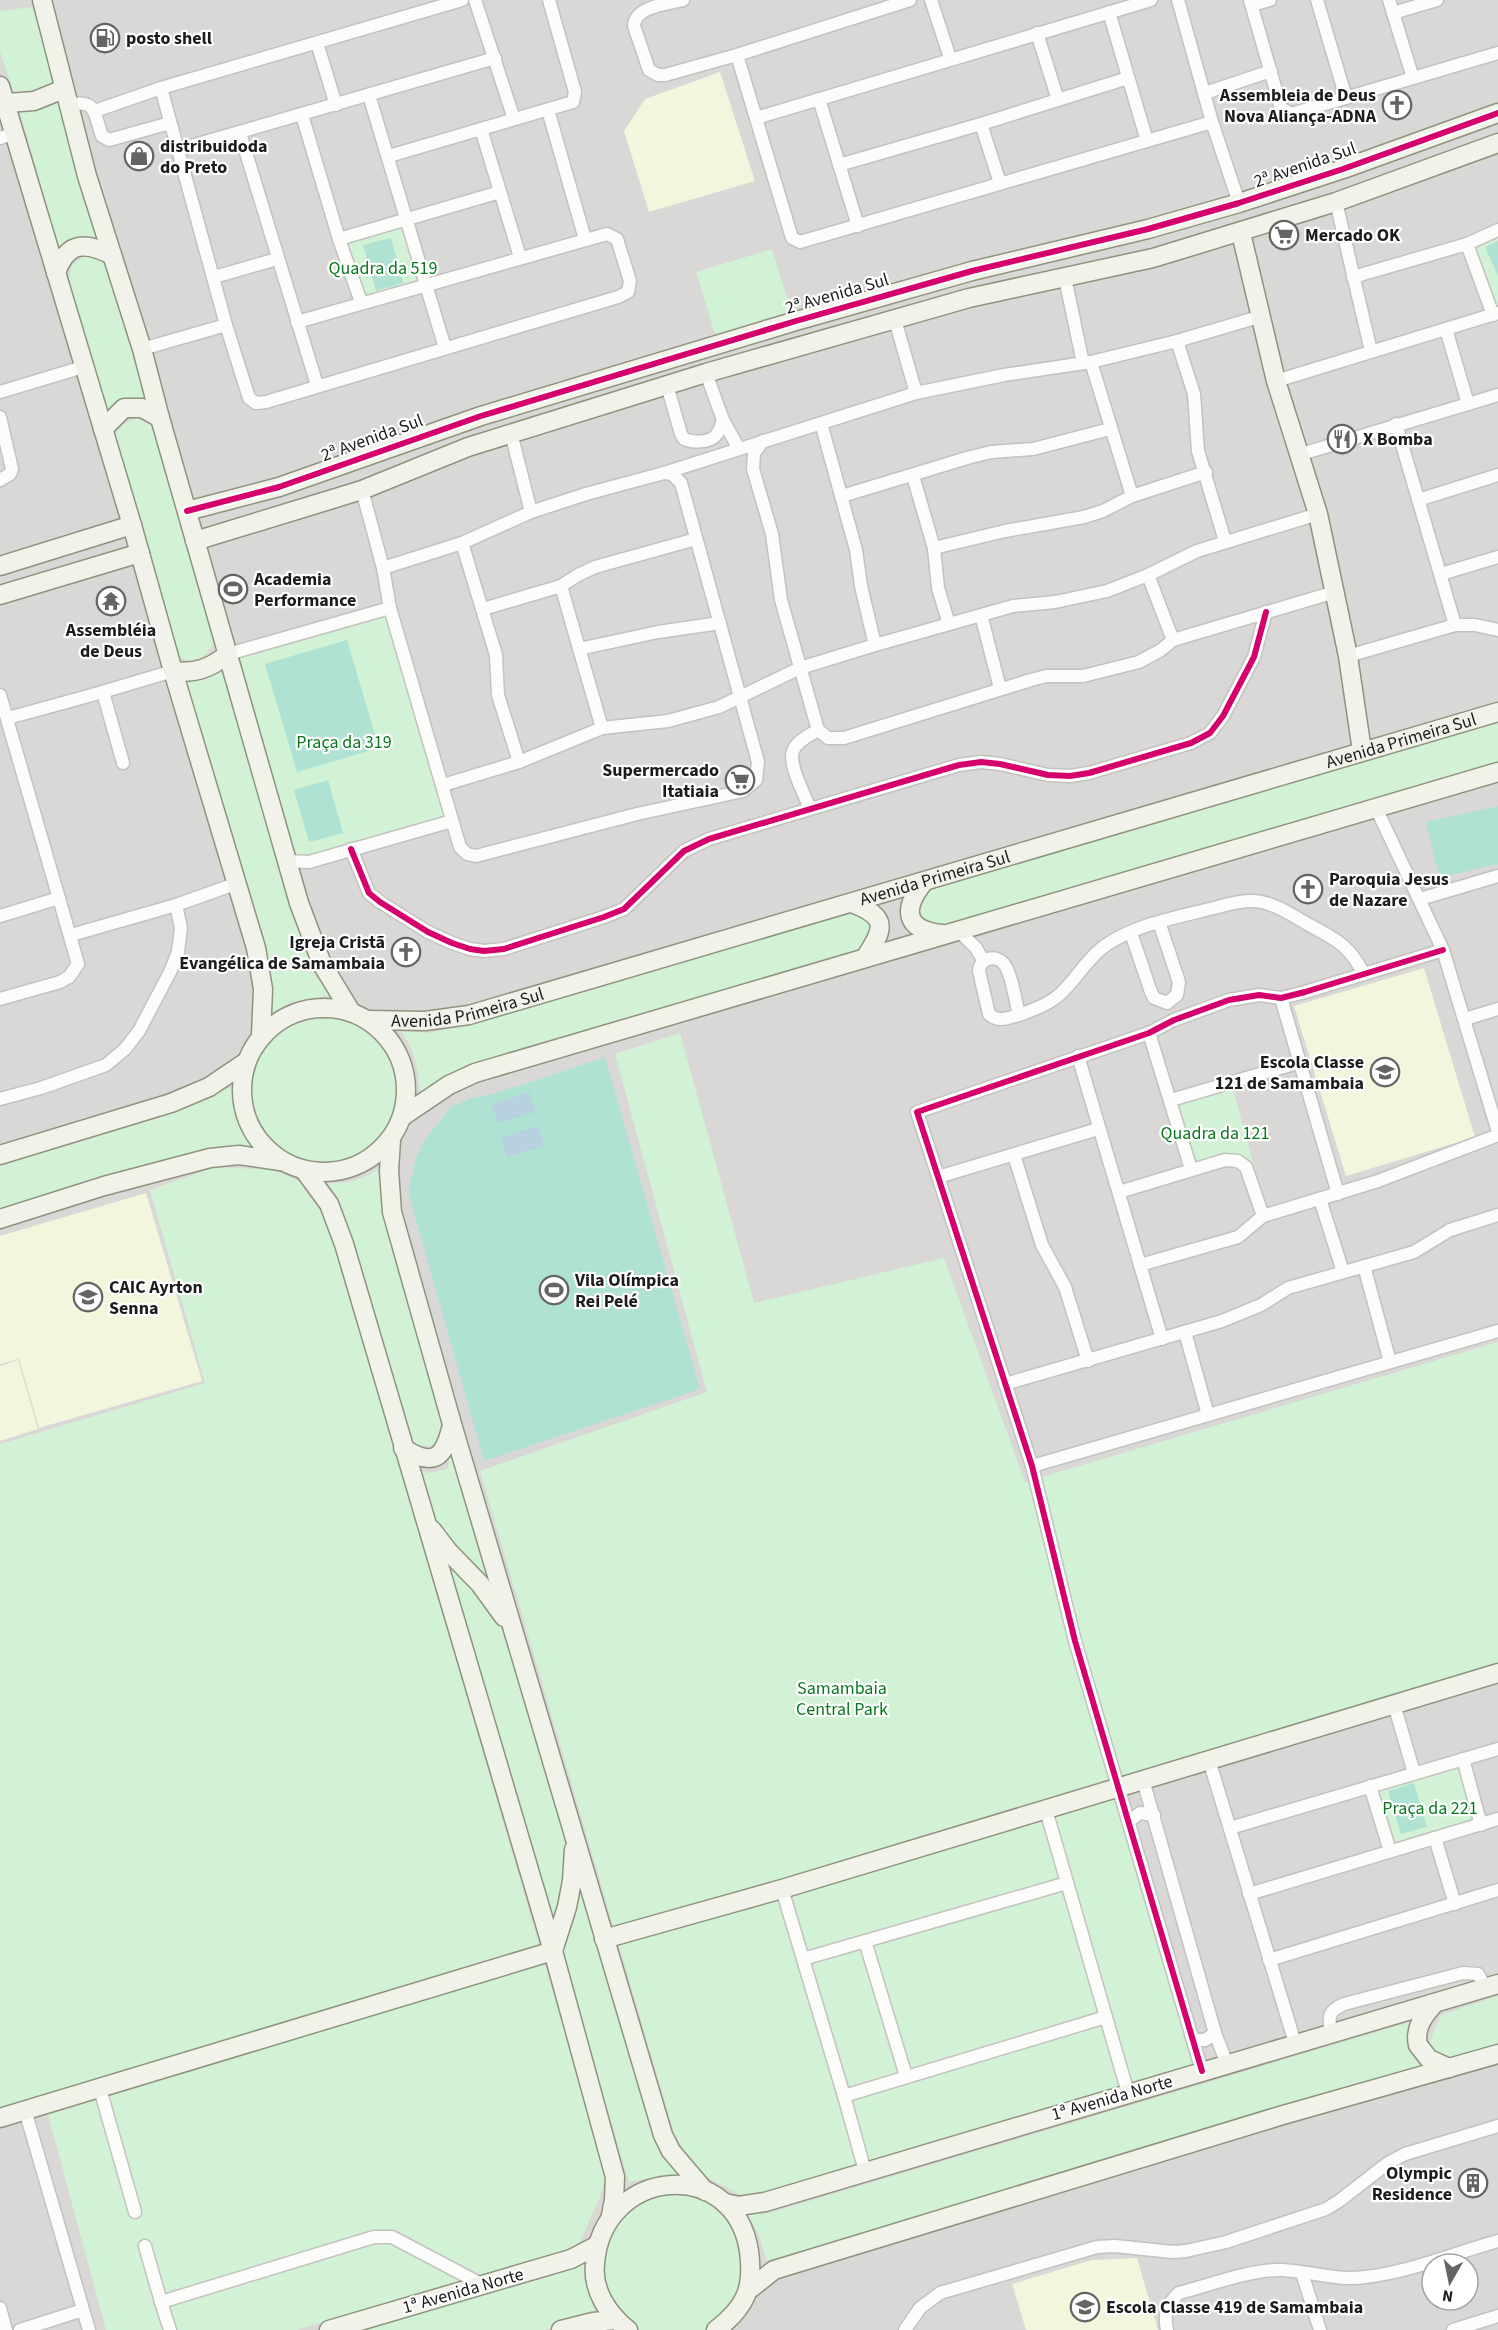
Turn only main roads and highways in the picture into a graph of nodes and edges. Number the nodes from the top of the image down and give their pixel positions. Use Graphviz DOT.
graph roads {
  1 [pos="42,0"];
  2 [pos="2,94"];
  3 [pos="66,97"];
  4 [pos="1498,113"];
  5 [pos="8,136"];
  6 [pos="1498,143"];
  7 [pos="1343,169"];
  8 [pos="1344,199"];
  9 [pos="1148,229"];
  10 [pos="1240,233"];
  11 [pos="112,255"];
  12 [pos="1153,258"];
  13 [pos="56,273"];
  14 [pos="777,327"];
  15 [pos="782,351"];
  16 [pos="587,384"];
  17 [pos="594,408"];
  18 [pos="160,418"];
  19 [pos="103,429"];
  20 [pos="187,511"];
  21 [pos="132,525"];
  22 [pos="195,541"];
  23 [pos="140,553"];
  24 [pos="0,566"];
  25 [pos="0,595"];
  26 [pos="228,654"];
  27 [pos="173,671"];
  28 [pos="1498,712"];
  29 [pos="1362,751"];
  30 [pos="1498,772"];
  31 [pos="923,883"];
  32 [pos="852,903"];
  33 [pos="951,932"];
  34 [pos="866,958"];
  35 [pos="351,1012"];
  36 [pos="369,1020"];
  37 [pos="261,1036"];
  38 [pos="246,1062"];
  39 [pos="403,1116"];
  40 [pos="391,1140"];
  41 [pos="0,1155"];
  42 [pos="282,1161"];
  43 [pos="304,1170"];
  44 [pos="0,1219"];
  45 [pos="452,1424"];
  46 [pos="403,1448"];
  47 [pos="425,1521"];
  48 [pos="512,1627"];
  49 [pos="1498,1673"];
  50 [pos="575,1840"];
  51 [pos="604,1939"];
  52 [pos="553,1951"];
  53 [pos="1492,1986"];
  54 [pos="1435,2003"];
  55 [pos="1498,2054"];
  56 [pos="1449,2068"];
  57 [pos="0,2118"];
  58 [pos="705,2191"];
  59 [pos="726,2203"];
  60 [pos="611,2216"];
  61 [pos="596,2246"];
  62 [pos="750,2289"];
  63 [pos="734,2323"];
  64 [pos="622,2325"];
  65 [pos="329,2330"];
  66 [pos="561,2330"];
  67 [pos="716,2330"];
  1 -- 3 [label="main road"];
  2 -- 3 [label="main road"];
  2 -- 5 [label="main road"];
  3 -- 11 [label="main road"];
  4 -- 7 [label="main road, 2ᵃ Avenida Sul"];
  5 -- 13 [label="main road"];
  6 -- 8 [label="main road"];
  7 -- 8 [label="main road"];
  7 -- 9 [label="main road, 2ᵃ Avenida Sul"];
  8 -- 10 [label="main road"];
  9 -- 12 [label="main road"];
  9 -- 14 [label="main road, 2ᵃ Avenida Sul"];
  10 -- 12 [label="main road"];
  10 -- 29 [label="main road"];
  11 -- 13 [label="main road"];
  11 -- 18 [label="main road"];
  12 -- 15 [label="main road"];
  13 -- 19 [label="main road"];
  14 -- 15 [label="main road"];
  14 -- 16 [label="main road, 2ᵃ Avenida Sul"];
  15 -- 17 [label="main road"];
  16 -- 17 [label="main road"];
  16 -- 20 [label="main road, 2ᵃ Avenida Sul"];
  17 -- 22 [label="main road"];
  18 -- 19 [label="main road"];
  18 -- 20 [label="main road"];
  19 -- 21 [label="main road"];
  20 -- 22 [label="main road"];
  21 -- 23 [label="main road"];
  21 -- 24 [label="main road"];
  22 -- 26 [label="main road"];
  23 -- 25 [label="main road"];
  23 -- 27 [label="main road"];
  26 -- 27 [label="main road"];
  26 -- 35 [label="main road"];
  27 -- 37 [label="main road"];
  28 -- 29 [label="main road, Avenida Primeira Sul"];
  29 -- 31 [label="main road, Avenida Primeira Sul"];
  30 -- 33 [label="main road"];
  31 -- 32 [label="main road, Avenida Primeira Sul"];
  31 -- 33 [label="main road"];
  32 -- 34 [label="main road"];
  32 -- 36 [label="main road, Avenida Primeira Sul"];
  33 -- 34 [label="main road"];
  34 -- 39 [label="main road"];
  35 -- 36 [label="main road"];
  35 -- 37 [label="main road"];
  36 -- 39 [label="main road"];
  37 -- 38 [label="main road"];
  38 -- 41 [label="main road"];
  38 -- 42 [label="main road"];
  39 -- 40 [label="main road"];
  40 -- 43 [label="main road"];
  40 -- 45 [label="main road"];
  42 -- 43 [label="main road"];
  42 -- 44 [label="main road"];
  43 -- 46 [label="main road"];
  45 -- 46 [label="main road"];
  45 -- 48 [label="main road"];
  46 -- 47 [label="main road"];
  47 -- 48 [label="main road"];
  47 -- 52 [label="main road"];
  48 -- 50 [label="main road"];
  49 -- 51 [label="main road"];
  50 -- 51 [label="main road"];
  50 -- 52 [label="main road"];
  51 -- 58 [label="main road"];
  52 -- 57 [label="main road"];
  52 -- 60 [label="main road"];
  53 -- 54 [label="main road, 1ᵃ Avenida Norte"];
  54 -- 56 [label="main road"];
  54 -- 59 [label="main road, 1ᵃ Avenida Norte"];
  55 -- 56 [label="main road"];
  56 -- 62 [label="main road"];
  58 -- 59 [label="main road"];
  58 -- 60 [label="main road"];
  59 -- 62 [label="main road"];
  60 -- 61 [label="main road"];
  61 -- 64 [label="main road"];
  61 -- 65 [label="main road, 1ᵃ Avenida Norte"];
  62 -- 63 [label="main road"];
  63 -- 67 [label="main road"];
  64 -- 66 [label="main road"];
}
